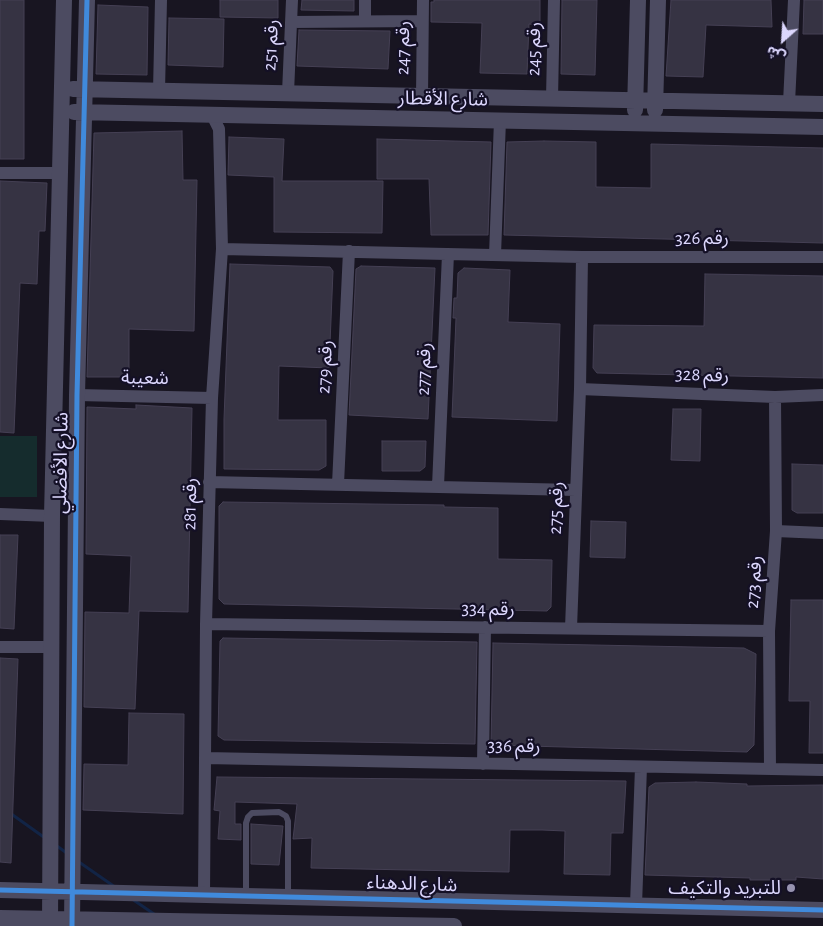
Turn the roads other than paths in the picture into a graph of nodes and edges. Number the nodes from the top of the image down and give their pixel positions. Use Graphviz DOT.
graph roads {
  1 [pos="64,0"];
  2 [pos="87,0"];
  3 [pos="161,0"];
  4 [pos="292,0"];
  5 [pos="366,0"];
  6 [pos="423,0"];
  7 [pos="554,0"];
  8 [pos="638,0"];
  9 [pos="658,0"];
  10 [pos="794,0"];
  11 [pos="365,21"];
  12 [pos="422,21"];
  13 [pos="291,22"];
  14 [pos="63,89"];
  15 [pos="84,89"];
  16 [pos="159,91"];
  17 [pos="288,93"];
  18 [pos="422,97"];
  19 [pos="552,99"];
  20 [pos="636,99"];
  21 [pos="655,100"];
  22 [pos="789,103"];
  23 [pos="823,104"];
  24 [pos="62,112"];
  25 [pos="84,113"];
  26 [pos="212,115"];
  27 [pos="500,120"];
  28 [pos="635,122"];
  29 [pos="655,122"];
  30 [pos="823,127"];
  31 [pos="0,173"];
  32 [pos="60,173"];
  33 [pos="222,249"];
  34 [pos="349,251"];
  35 [pos="448,254"];
  36 [pos="495,255"];
  37 [pos="582,257"];
  38 [pos="823,257"];
  39 [pos="580,389"];
  40 [pos="823,395"];
  41 [pos="77,396"];
  42 [pos="775,397"];
  43 [pos="212,398"];
  44 [pos="210,482"];
  45 [pos="338,484"];
  46 [pos="438,486"];
  47 [pos="576,490"];
  48 [pos="0,514"];
  49 [pos="52,516"];
  50 [pos="776,531"];
  51 [pos="823,532"];
  52 [pos="206,624"];
  53 [pos="485,627"];
  54 [pos="571,628"];
  55 [pos="769,631"];
  56 [pos="0,647"];
  57 [pos="52,647"];
  58 [pos="205,758"];
  59 [pos="483,764"];
  60 [pos="640,767"];
  61 [pos="770,770"];
  62 [pos="823,770"];
  63 [pos="0,890"];
  64 [pos="72,890"];
  65 [pos="50,891"];
  66 [pos="204,895"];
  67 [pos="246,896"];
  68 [pos="288,896"];
  69 [pos="636,905"];
  70 [pos="823,910"];
  71 [pos="0,918"];
  72 [pos="50,923"];
  73 [pos="72,923"];
  74 [pos="203,924"];
  75 [pos="454,926"];
  1 -- 14 [label="street, شارع الأفضلي"];
  2 -- 15 [label="street, شارع الأفضلي"];
  3 -- 16 [label="street"];
  4 -- 13 [label="street, رقم 251"];
  5 -- 11 [label="street"];
  6 -- 12 [label="street, رقم 247"];
  7 -- 19 [label="street, رقم 245"];
  8 -- 20 [label="street"];
  9 -- 21 [label="street"];
  10 -- 22 [label="street"];
  11 -- 12 [label="street"];
  11 -- 13 [label="street"];
  12 -- 18 [label="street, رقم 247"];
  13 -- 17 [label="street, رقم 251"];
  14 -- 15 [label="street, شارع الأقطار"];
  14 -- 24 [label="street, شارع الأفضلي"];
  15 -- 16 [label="street, شارع الأقطار"];
  15 -- 25 [label="street, شارع الأفضلي"];
  16 -- 17 [label="street, شارع الأقطار"];
  17 -- 18 [label="street, شارع الأقطار"];
  18 -- 19 [label="street, شارع الأقطار"];
  19 -- 20 [label="street, شارع الأقطار"];
  20 -- 21 [label="street, شارع الأقطار"];
  20 -- 28 [label="street"];
  21 -- 22 [label="street, شارع الأقطار"];
  21 -- 29 [label="street"];
  22 -- 23 [label="street, شارع الأقطار"];
  24 -- 25 [label="street, شارع الأقطار"];
  24 -- 32 [label="street, شارع الأفضلي"];
  25 -- 26 [label="street, شارع الأقطار"];
  25 -- 41 [label="street, شارع الأفضلي"];
  26 -- 27 [label="street, شارع الأقطار"];
  26 -- 33 [label="street, رقم 281"];
  27 -- 28 [label="street, شارع الأقطار"];
  27 -- 36 [label="street"];
  28 -- 29 [label="street, شارع الأقطار"];
  29 -- 30 [label="street, شارع الأقطار"];
  31 -- 32 [label="street"];
  32 -- 49 [label="street, شارع الأفضلي"];
  33 -- 34 [label="street, رقم 326"];
  33 -- 43 [label="street, رقم 281"];
  34 -- 35 [label="street, رقم 326"];
  34 -- 45 [label="street, رقم 279"];
  35 -- 36 [label="street, رقم 326"];
  35 -- 46 [label="street, رقم 277"];
  36 -- 37 [label="street, رقم 326"];
  37 -- 38 [label="street, رقم 326"];
  37 -- 39 [label="street, رقم 275"];
  39 -- 42 [label="street, رقم 328"];
  39 -- 47 [label="street, رقم 275"];
  40 -- 42 [label="street, رقم 328"];
  41 -- 43 [label="street, شعيبة"];
  41 -- 64 [label="street, شارع الأفضلي"];
  42 -- 50 [label="street, رقم 273"];
  43 -- 44 [label="street, رقم 281"];
  44 -- 45 [label="street"];
  44 -- 52 [label="street, رقم 281"];
  45 -- 46 [label="street"];
  46 -- 47 [label="street"];
  47 -- 54 [label="street, رقم 275"];
  48 -- 49 [label="street"];
  49 -- 57 [label="street, شارع الأفضلي"];
  50 -- 51 [label="street"];
  50 -- 55 [label="street, رقم 273"];
  52 -- 53 [label="street, رقم 334"];
  52 -- 58 [label="street, رقم 281"];
  53 -- 54 [label="street, رقم 334"];
  53 -- 59 [label="street"];
  54 -- 55 [label="street, رقم 334"];
  55 -- 61 [label="street, رقم 273"];
  56 -- 57 [label="street"];
  57 -- 65 [label="street, شارع الأفضلي"];
  58 -- 59 [label="street, رقم 336"];
  58 -- 66 [label="street, رقم 281"];
  59 -- 60 [label="street, رقم 336"];
  60 -- 61 [label="street, رقم 336"];
  60 -- 69 [label="street"];
  61 -- 62 [label="street, رقم 336"];
  63 -- 65 [label="street, شارع الدهناء"];
  64 -- 65 [label="street, شارع الدهناء"];
  64 -- 66 [label="street, شارع الدهناء"];
  64 -- 73 [label="street, شارع الأفضلي"];
  65 -- 72 [label="street, شارع الأفضلي"];
  66 -- 67 [label="street, شارع الدهناء"];
  67 -- 68 [label="street, شارع الدهناء"];
  67 -- 68 [label="lane"];
  68 -- 69 [label="street, شارع الدهناء"];
  69 -- 70 [label="street, شارع الدهناء"];
  71 -- 72 [label="street"];
  72 -- 73 [label="street"];
  73 -- 74 [label="street"];
  74 -- 75 [label="street"];
}
